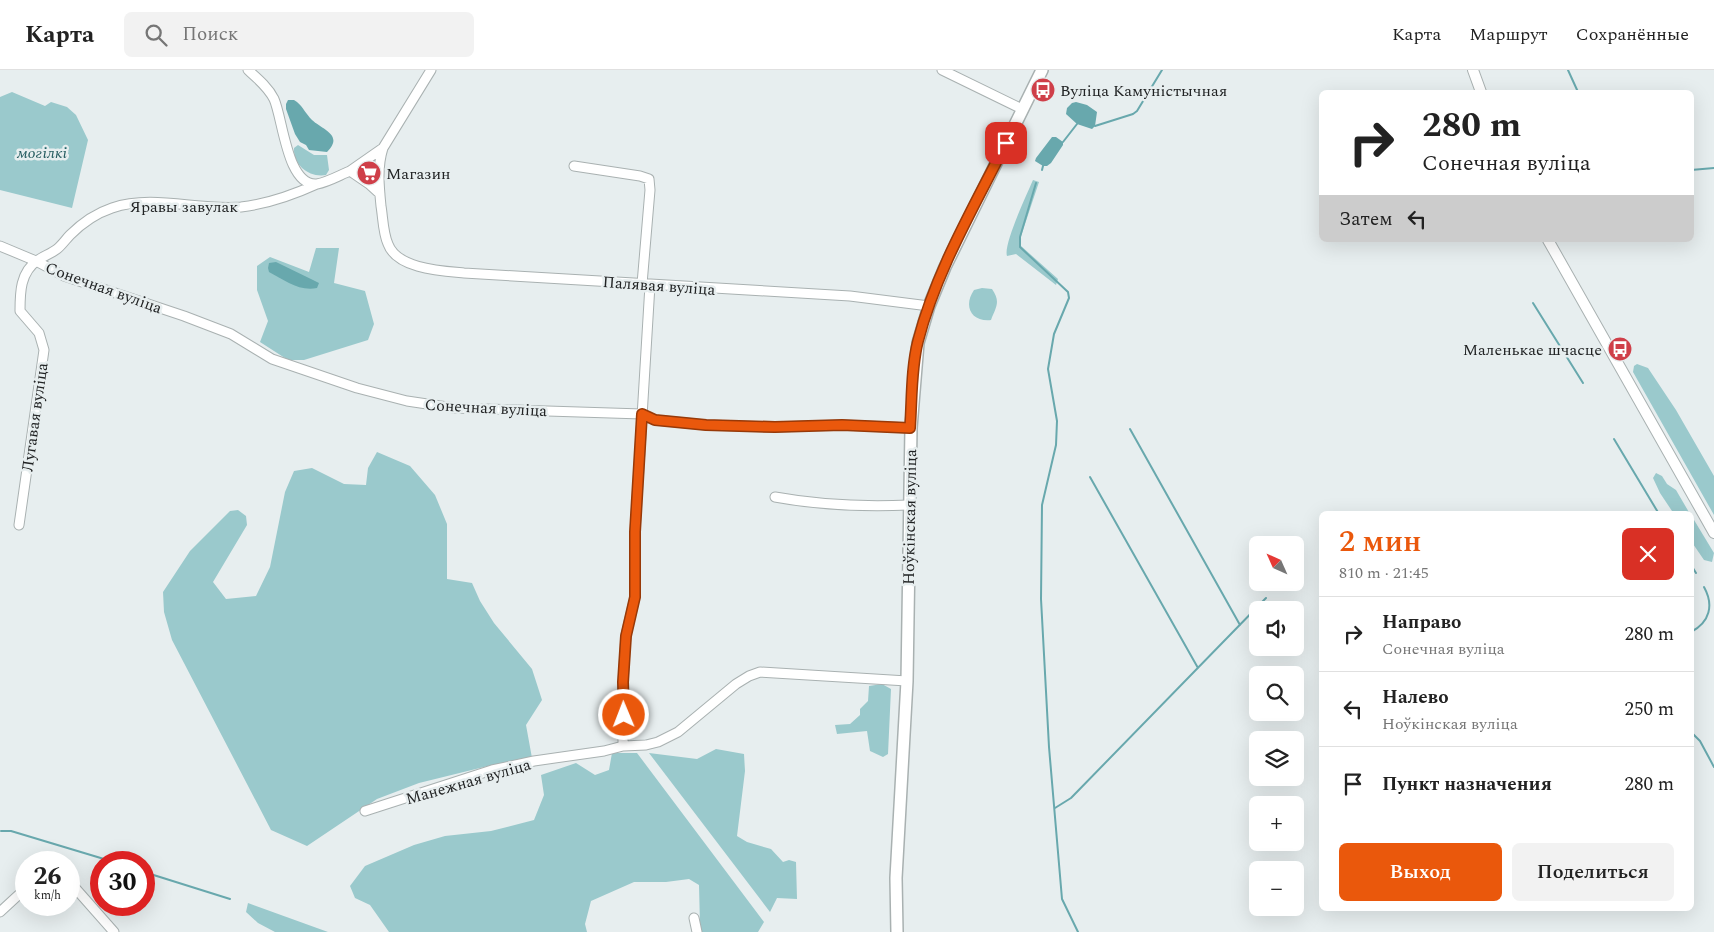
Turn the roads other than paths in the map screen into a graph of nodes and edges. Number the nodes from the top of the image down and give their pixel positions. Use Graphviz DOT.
graph roads {
  1 [pos="248,70"];
  2 [pos="431,70"];
  3 [pos="942,70"];
  4 [pos="1042,70"];
  5 [pos="1472,70"];
  6 [pos="1479,90"];
  7 [pos="1022,110"];
  8 [pos="383,148"];
  9 [pos="574,166"];
  10 [pos="350,171"];
  11 [pos="317,184"];
  12 [pos="380,194"];
  13 [pos="1549,242"];
  14 [pos="0,246"];
  15 [pos="36,261"];
  16 [pos="646,285"];
  17 [pos="929,306"];
  18 [pos="642,414"];
  19 [pos="910,428"];
  20 [pos="775,497"];
  21 [pos="909,505"];
  22 [pos="19,525"];
  23 [pos="1714,534"];
  24 [pos="907,681"];
  25 [pos="623,746"];
  26 [pos="365,811"];
  27 [pos="80,893"];
  28 [pos="15,898"];
  29 [pos="0,912"];
  30 [pos="694,918"];
  31 [pos="114,932"];
  32 [pos="697,932"];
  33 [pos="897,932"];
  1 -- 11 [label="street"];
  2 -- 8 [label="street"];
  3 -- 7 [label="street"];
  4 -- 7 [label="main road, Ноўкінская вуліца"];
  5 -- 6 [label="street"];
  7 -- 17 [label="main road, Ноўкінская вуліца"];
  8 -- 10 [label="street, Яравы завулак"];
  8 -- 12 [label="street"];
  9 -- 16 [label="street"];
  10 -- 11 [label="street, Яравы завулак"];
  10 -- 12 [label="street"];
  11 -- 15 [label="street, Яравы завулак"];
  12 -- 16 [label="street, Палявая вуліца"];
  13 -- 23 [label="street"];
  14 -- 15 [label="street, Сонечная вуліца"];
  15 -- 18 [label="street, Сонечная вуліца"];
  15 -- 22 [label="street, Лугавая вуліца"];
  16 -- 17 [label="street, Палявая вуліца"];
  16 -- 18 [label="street"];
  17 -- 19 [label="main road, Ноўкінская вуліца"];
  18 -- 19 [label="street, Сонечная вуліца"];
  18 -- 25 [label="street"];
  19 -- 21 [label="main road, Ноўкінская вуліца"];
  20 -- 21 [label="street"];
  21 -- 24 [label="main road, Ноўкінская вуліца"];
  24 -- 25 [label="street, Манежная вуліца"];
  24 -- 33 [label="main road, Ноўкінская вуліца"];
  25 -- 26 [label="street, Манежная вуліца"];
  27 -- 31 [label="street"];
  28 -- 29 [label="street"];
  30 -- 32 [label="street"];
}
